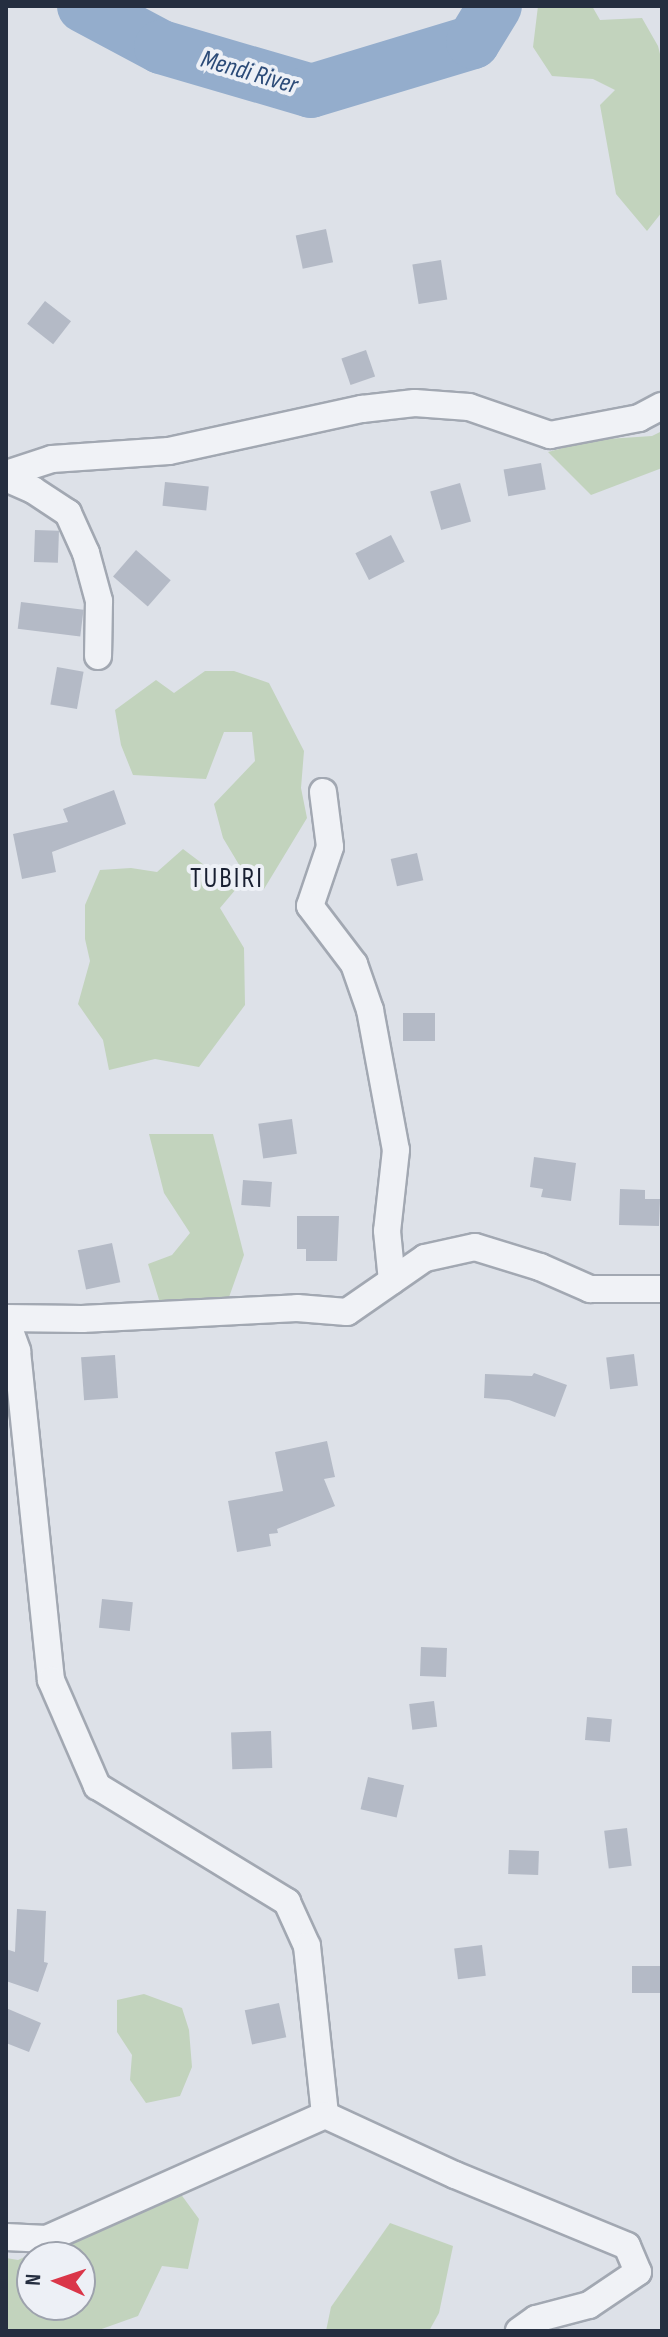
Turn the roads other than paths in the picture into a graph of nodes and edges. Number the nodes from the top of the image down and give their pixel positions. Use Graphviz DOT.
graph roads {
  1 [pos="662,406"];
  2 [pos="6,476"];
  3 [pos="98,656"];
  4 [pos="323,792"];
  5 [pos="392,1281"];
  6 [pos="662,1289"];
  7 [pos="6,1319"];
  8 [pos="325,2115"];
  9 [pos="6,2237"];
  10 [pos="519,2331"];
  1 -- 2 [label="street"];
  2 -- 3 [label="street"];
  4 -- 5 [label="street"];
  5 -- 6 [label="street"];
  5 -- 7 [label="street"];
  7 -- 8 [label="street"];
  8 -- 9 [label="street"];
  8 -- 10 [label="street"];
}
